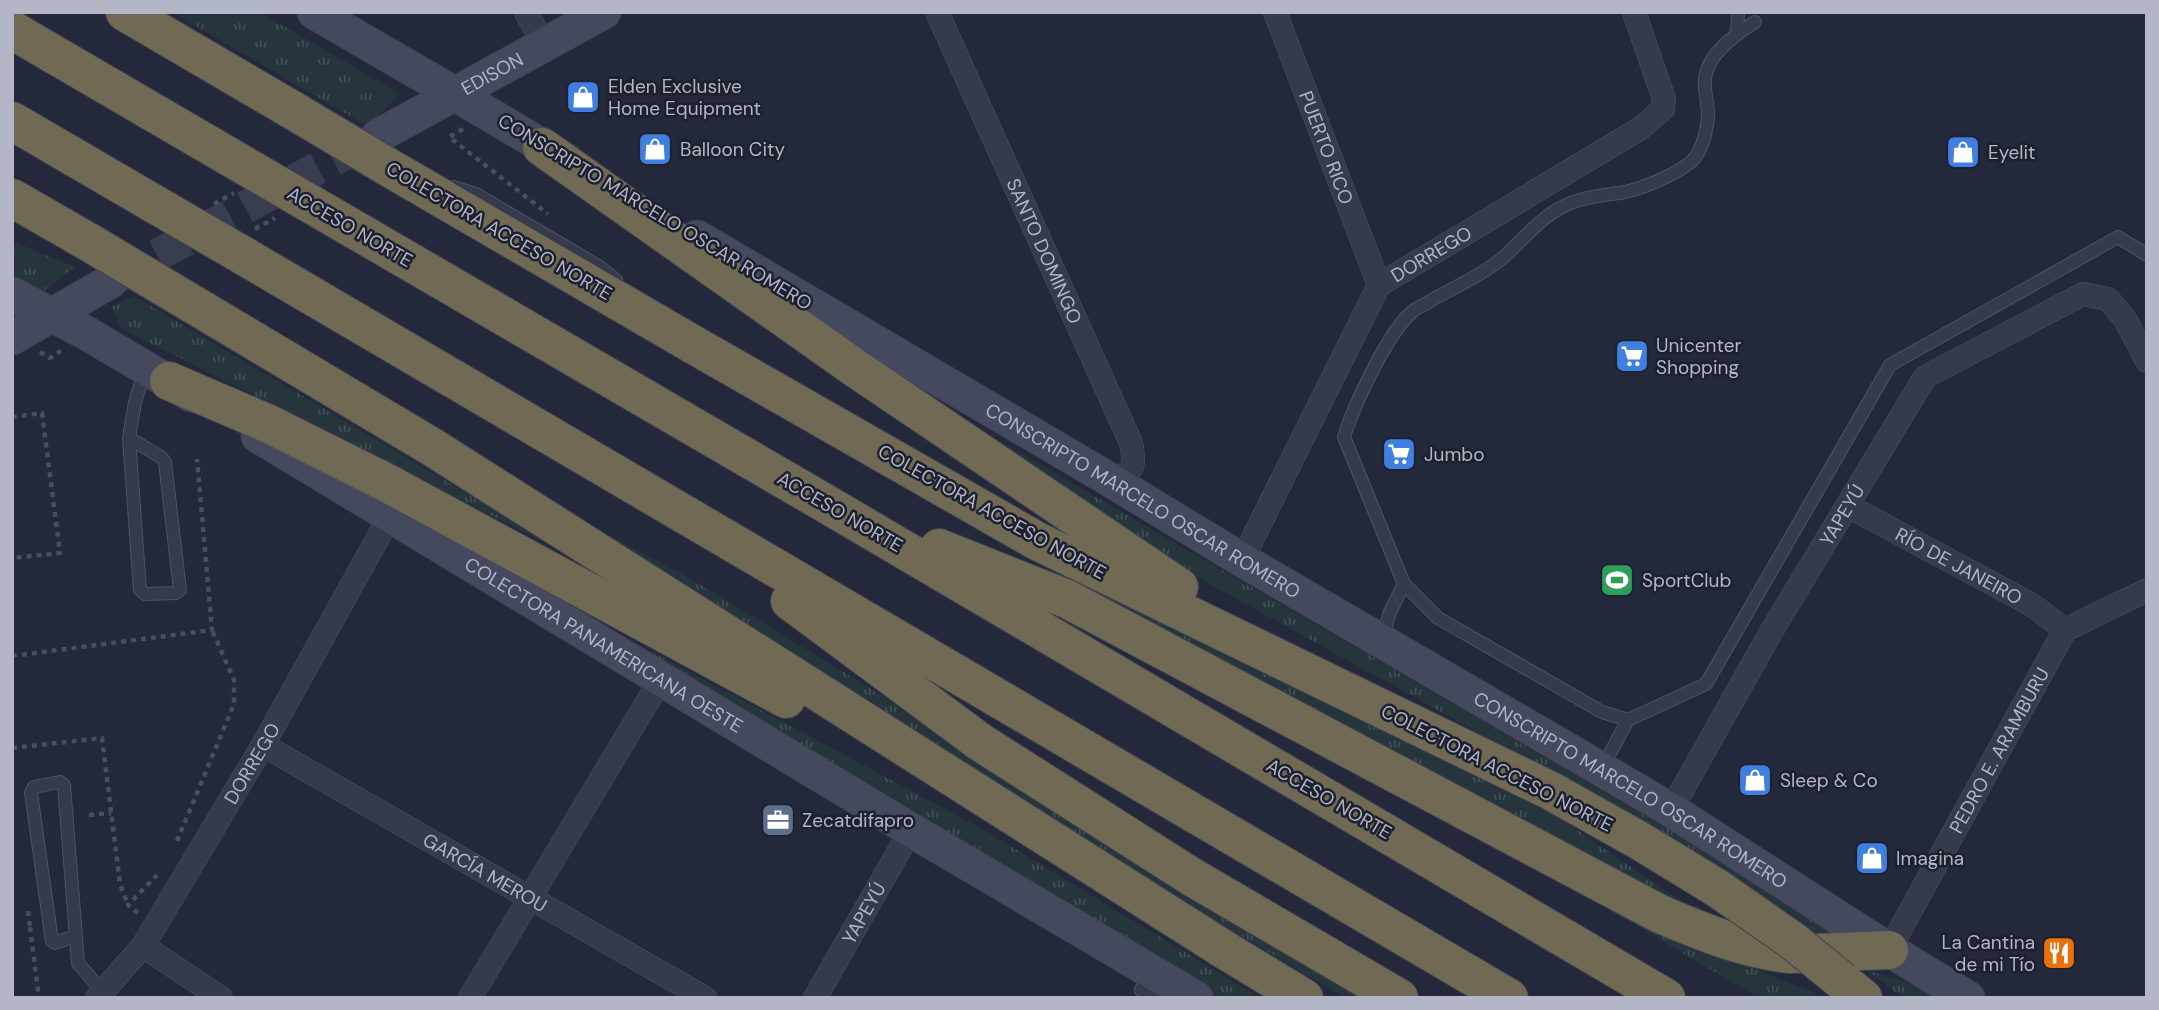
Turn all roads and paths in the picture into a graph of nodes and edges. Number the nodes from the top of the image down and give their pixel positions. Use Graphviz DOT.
graph roads {
  1 [pos="125,12"];
  2 [pos="314,12"];
  3 [pos="526,12"];
  4 [pos="604,12"];
  5 [pos="937,12"];
  6 [pos="1275,12"];
  7 [pos="1634,12"];
  8 [pos="1738,12"];
  9 [pos="1755,22"];
  10 [pos="12,30"];
  11 [pos="1737,34"];
  12 [pos="544,44"];
  13 [pos="455,94"];
  14 [pos="12,121"];
  15 [pos="542,146"];
  16 [pos="386,157"];
  17 [pos="12,198"];
  18 [pos="39,229"];
  19 [pos="89,243"];
  20 [pos="2147,255"];
  21 [pos="111,281"];
  22 [pos="1379,285"];
  23 [pos="12,294"];
  24 [pos="54,315"];
  25 [pos="12,338"];
  26 [pos="694,345"];
  27 [pos="2147,361"];
  28 [pos="157,375"];
  29 [pos="12,417"];
  30 [pos="129,438"];
  31 [pos="1107,478"];
  32 [pos="628,481"];
  33 [pos="823,502"];
  34 [pos="1848,506"];
  35 [pos="390,516"];
  36 [pos="12,558"];
  37 [pos="1242,560"];
  38 [pos="1404,584"];
  39 [pos="2147,590"];
  40 [pos="212,630"];
  41 [pos="2065,630"];
  42 [pos="1381,641"];
  43 [pos="661,679"];
  44 [pos="1341,690"];
  45 [pos="1628,720"];
  46 [pos="263,745"];
  47 [pos="12,748"];
  48 [pos="1602,769"];
  49 [pos="1671,810"];
  50 [pos="111,813"];
  51 [pos="89,815"];
  52 [pos="911,830"];
  53 [pos="176,844"];
  54 [pos="1070,853"];
  55 [pos="162,870"];
  56 [pos="530,897"];
  57 [pos="128,905"];
  58 [pos="155,926"];
  59 [pos="30,927"];
  60 [pos="75,936"];
  61 [pos="143,946"];
  62 [pos="1889,950"];
  63 [pos="1151,984"];
  64 [pos="1856,991"];
  65 [pos="100,995"];
  66 [pos="39,998"];
  67 [pos="221,998"];
  68 [pos="470,998"];
  69 [pos="705,998"];
  70 [pos="815,998"];
  71 [pos="1196,998"];
  72 [pos="1304,998"];
  73 [pos="1399,998"];
  74 [pos="1509,998"];
  75 [pos="1666,998"];
  76 [pos="1968,998"];
  1 -- 16 [label="highway, COLECTORA ACCESO NORTE, bridge"];
  2 -- 13 [label="street, CONSCRIPTO MARCELO OSCAR ROMERO"];
  3 -- 12 [label="street"];
  4 -- 12 [label="street, EDISON"];
  5 -- 31 [label="street, SANTO DOMINGO"];
  6 -- 22 [label="street, PUERTO RICO"];
  7 -- 22 [label="street, DORREGO"];
  8 -- 11 [label="lane"];
  9 -- 11 [label="lane"];
  10 -- 33 [label="highway, ACCESO NORTE, bridge"];
  11 -- 38 [label="lane"];
  12 -- 13 [label="street, EDISON"];
  13 -- 15 [label="street, CONSCRIPTO MARCELO OSCAR ROMERO"];
  13 -- 16 [label="street, EDISON"];
  14 -- 32 [label="highway, bridge"];
  15 -- 31 [label="street, CONSCRIPTO MARCELO OSCAR ROMERO"];
  15 -- 44 [label="highway"];
  16 -- 26 [label="highway, COLECTORA ACCESO NORTE"];
  16 -- 26 [label="lane"];
  17 -- 19 [label="highway"];
  18 -- 19 [label="lane"];
  19 -- 54 [label="highway, bridge"];
  20 -- 45 [label="lane"];
  21 -- 24 [label="street"];
  22 -- 37 [label="street, DORREGO"];
  23 -- 24 [label="street, COLECTORA PANAMERICANA OESTE"];
  24 -- 25 [label="street"];
  24 -- 28 [label="street, COLECTORA PANAMERICANA OESTE"];
  26 -- 44 [label="highway, COLECTORA ACCESO NORTE"];
  27 -- 34 [label="street, YAPEYÚ"];
  28 -- 30 [label="lane"];
  28 -- 35 [label="street, COLECTORA PANAMERICANA OESTE"];
  28 -- 54 [label="highway"];
  29 -- 36 [label="path"];
  30 -- 30 [label="lane"];
  31 -- 37 [label="street, CONSCRIPTO MARCELO OSCAR ROMERO"];
  32 -- 73 [label="highway"];
  32 -- 74 [label="highway"];
  33 -- 62 [label="highway"];
  33 -- 75 [label="highway, ACCESO NORTE"];
  34 -- 41 [label="street, RÍO DE JANEIRO"];
  34 -- 49 [label="street, YAPEYÚ"];
  35 -- 43 [label="street, COLECTORA PANAMERICANA OESTE"];
  35 -- 46 [label="street, DORREGO"];
  37 -- 42 [label="street, CONSCRIPTO MARCELO OSCAR ROMERO"];
  38 -- 42 [label="lane"];
  38 -- 45 [label="lane"];
  39 -- 41 [label="street"];
  40 -- 53 [label="path"];
  41 -- 62 [label="street, PEDRO E. ARAMBURU"];
  42 -- 48 [label="street, CONSCRIPTO MARCELO OSCAR ROMERO"];
  43 -- 52 [label="street, COLECTORA PANAMERICANA OESTE"];
  43 -- 56 [label="street"];
  44 -- 64 [label="highway, COLECTORA ACCESO NORTE, bridge"];
  45 -- 48 [label="lane"];
  46 -- 56 [label="street, GARCÍA MEROU"];
  46 -- 58 [label="street, DORREGO"];
  47 -- 50 [label="path"];
  48 -- 49 [label="street, CONSCRIPTO MARCELO OSCAR ROMERO"];
  49 -- 62 [label="street, CONSCRIPTO MARCELO OSCAR ROMERO"];
  50 -- 51 [label="path"];
  50 -- 57 [label="path"];
  52 -- 63 [label="street, COLECTORA PANAMERICANA OESTE"];
  52 -- 70 [label="street, YAPEYÚ"];
  54 -- 72 [label="highway"];
  55 -- 57 [label="path"];
  56 -- 68 [label="street"];
  56 -- 69 [label="street, GARCÍA MEROU"];
  57 -- 58 [label="path"];
  58 -- 61 [label="street, DORREGO"];
  59 -- 66 [label="path"];
  60 -- 60 [label="lane"];
  60 -- 65 [label="lane"];
  61 -- 65 [label="street, DORREGO"];
  61 -- 67 [label="street"];
  62 -- 76 [label="street, CONSCRIPTO MARCELO OSCAR ROMERO"];
  63 -- 71 [label="street, COLECTORA PANAMERICANA OESTE"];
}
